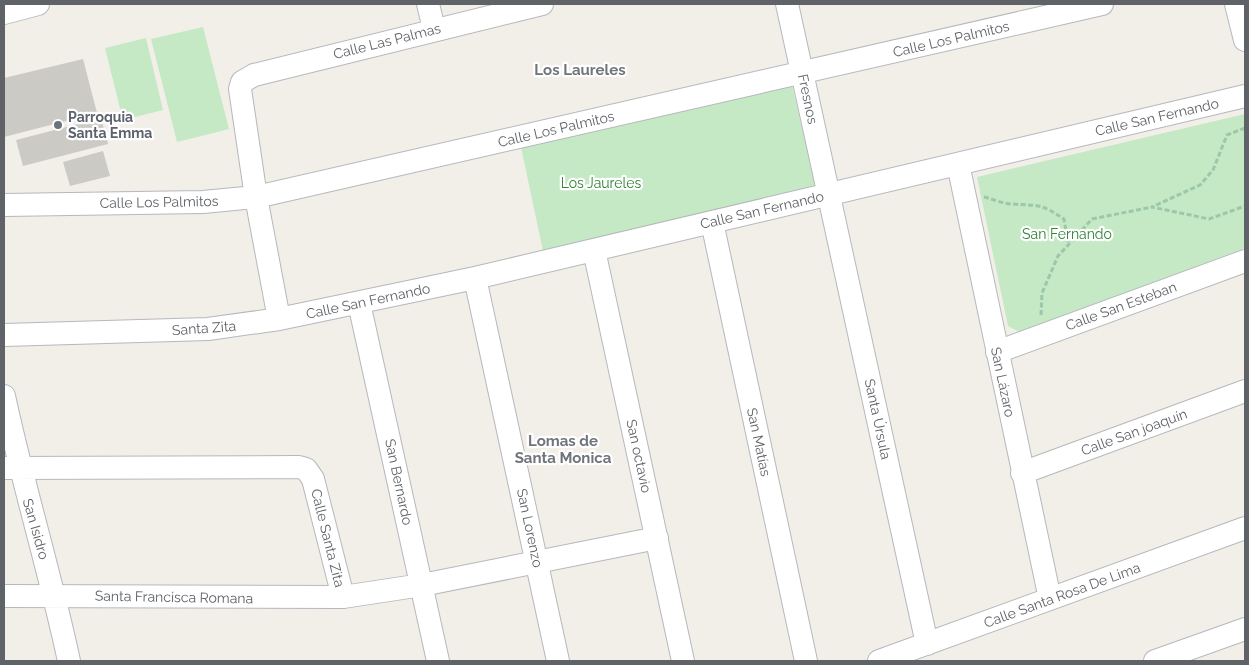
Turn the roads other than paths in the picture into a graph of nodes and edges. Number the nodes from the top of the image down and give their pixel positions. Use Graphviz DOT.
graph roads {
  1 [pos="38,4"];
  2 [pos="428,4"];
  3 [pos="542,4"];
  4 [pos="787,4"];
  5 [pos="1102,4"];
  6 [pos="1236,4"];
  7 [pos="4,13"];
  8 [pos="434,29"];
  9 [pos="1245,40"];
  10 [pos="803,73"];
  11 [pos="1245,96"];
  12 [pos="958,164"];
  13 [pos="828,194"];
  14 [pos="256,197"];
  15 [pos="4,205"];
  16 [pos="712,222"];
  17 [pos="594,250"];
  18 [pos="1245,261"];
  19 [pos="475,278"];
  20 [pos="360,303"];
  21 [pos="279,319"];
  22 [pos="4,335"];
  23 [pos="997,352"];
  24 [pos="1245,391"];
  25 [pos="4,396"];
  26 [pos="12,468"];
  27 [pos="1022,473"];
  28 [pos="1245,528"];
  29 [pos="657,538"];
  30 [pos="537,562"];
  31 [pos="422,585"];
  32 [pos="4,596"];
  33 [pos="55,596"];
  34 [pos="344,597"];
  35 [pos="1050,599"];
  36 [pos="1245,629"];
  37 [pos="927,644"];
  38 [pos="1165,660"];
  39 [pos="69,661"];
  40 [pos="438,661"];
  41 [pos="558,661"];
  42 [pos="683,661"];
  43 [pos="806,661"];
  44 [pos="879,661"];
  1 -- 7 [label="street"];
  2 -- 8 [label="street"];
  3 -- 8 [label="street, Calle Las Palmas"];
  4 -- 10 [label="street, Fresnos"];
  5 -- 10 [label="street, Calle Los Palmitos"];
  6 -- 9 [label="street"];
  8 -- 14 [label="street, Calle Las Palmas"];
  10 -- 13 [label="street, Fresnos"];
  10 -- 14 [label="street, Calle Los Palmitos"];
  11 -- 12 [label="street, Calle San Fernando"];
  12 -- 13 [label="street, Calle San Fernando"];
  12 -- 23 [label="street, San Lázaro"];
  13 -- 16 [label="street, Calle San Fernando"];
  13 -- 37 [label="street, Santa Úrsula"];
  14 -- 15 [label="street, Calle Los Palmitos"];
  14 -- 21 [label="street"];
  16 -- 17 [label="street, Calle San Fernando"];
  16 -- 43 [label="street, San Matías"];
  17 -- 19 [label="street, Calle San Fernando"];
  17 -- 29 [label="street, San octavio"];
  18 -- 23 [label="street, Calle San Esteban"];
  19 -- 20 [label="street, Calle San Fernando"];
  19 -- 30 [label="street, San Lorenzo"];
  20 -- 21 [label="street, Calle San Fernando"];
  20 -- 31 [label="street, San Bernardo"];
  21 -- 22 [label="street, Santa Zita"];
  23 -- 27 [label="street, San Lázaro"];
  24 -- 27 [label="street, Calle San joaquín"];
  25 -- 26 [label="street, San Isidro"];
  26 -- 33 [label="street, San Isidro"];
  26 -- 34 [label="street, Calle Santa Zita"];
  27 -- 35 [label="street, San Lázaro"];
  28 -- 35 [label="street, Calle Santa Rosa De Lima"];
  29 -- 30 [label="street, Santa Francisca Romana"];
  29 -- 42 [label="street, San octavio"];
  30 -- 31 [label="street, Santa Francisca Romana"];
  30 -- 41 [label="street, San Lorenzo"];
  31 -- 34 [label="street, Santa Francisca Romana"];
  31 -- 40 [label="street, San Bernardo"];
  32 -- 33 [label="street, Santa Francisca Romana"];
  33 -- 34 [label="street, Santa Francisca Romana"];
  33 -- 39 [label="street, San Isidro"];
  35 -- 37 [label="street, Calle Santa Rosa De Lima"];
  36 -- 38 [label="street"];
  37 -- 44 [label="street, Calle Santa Rosa De Lima"];
}
